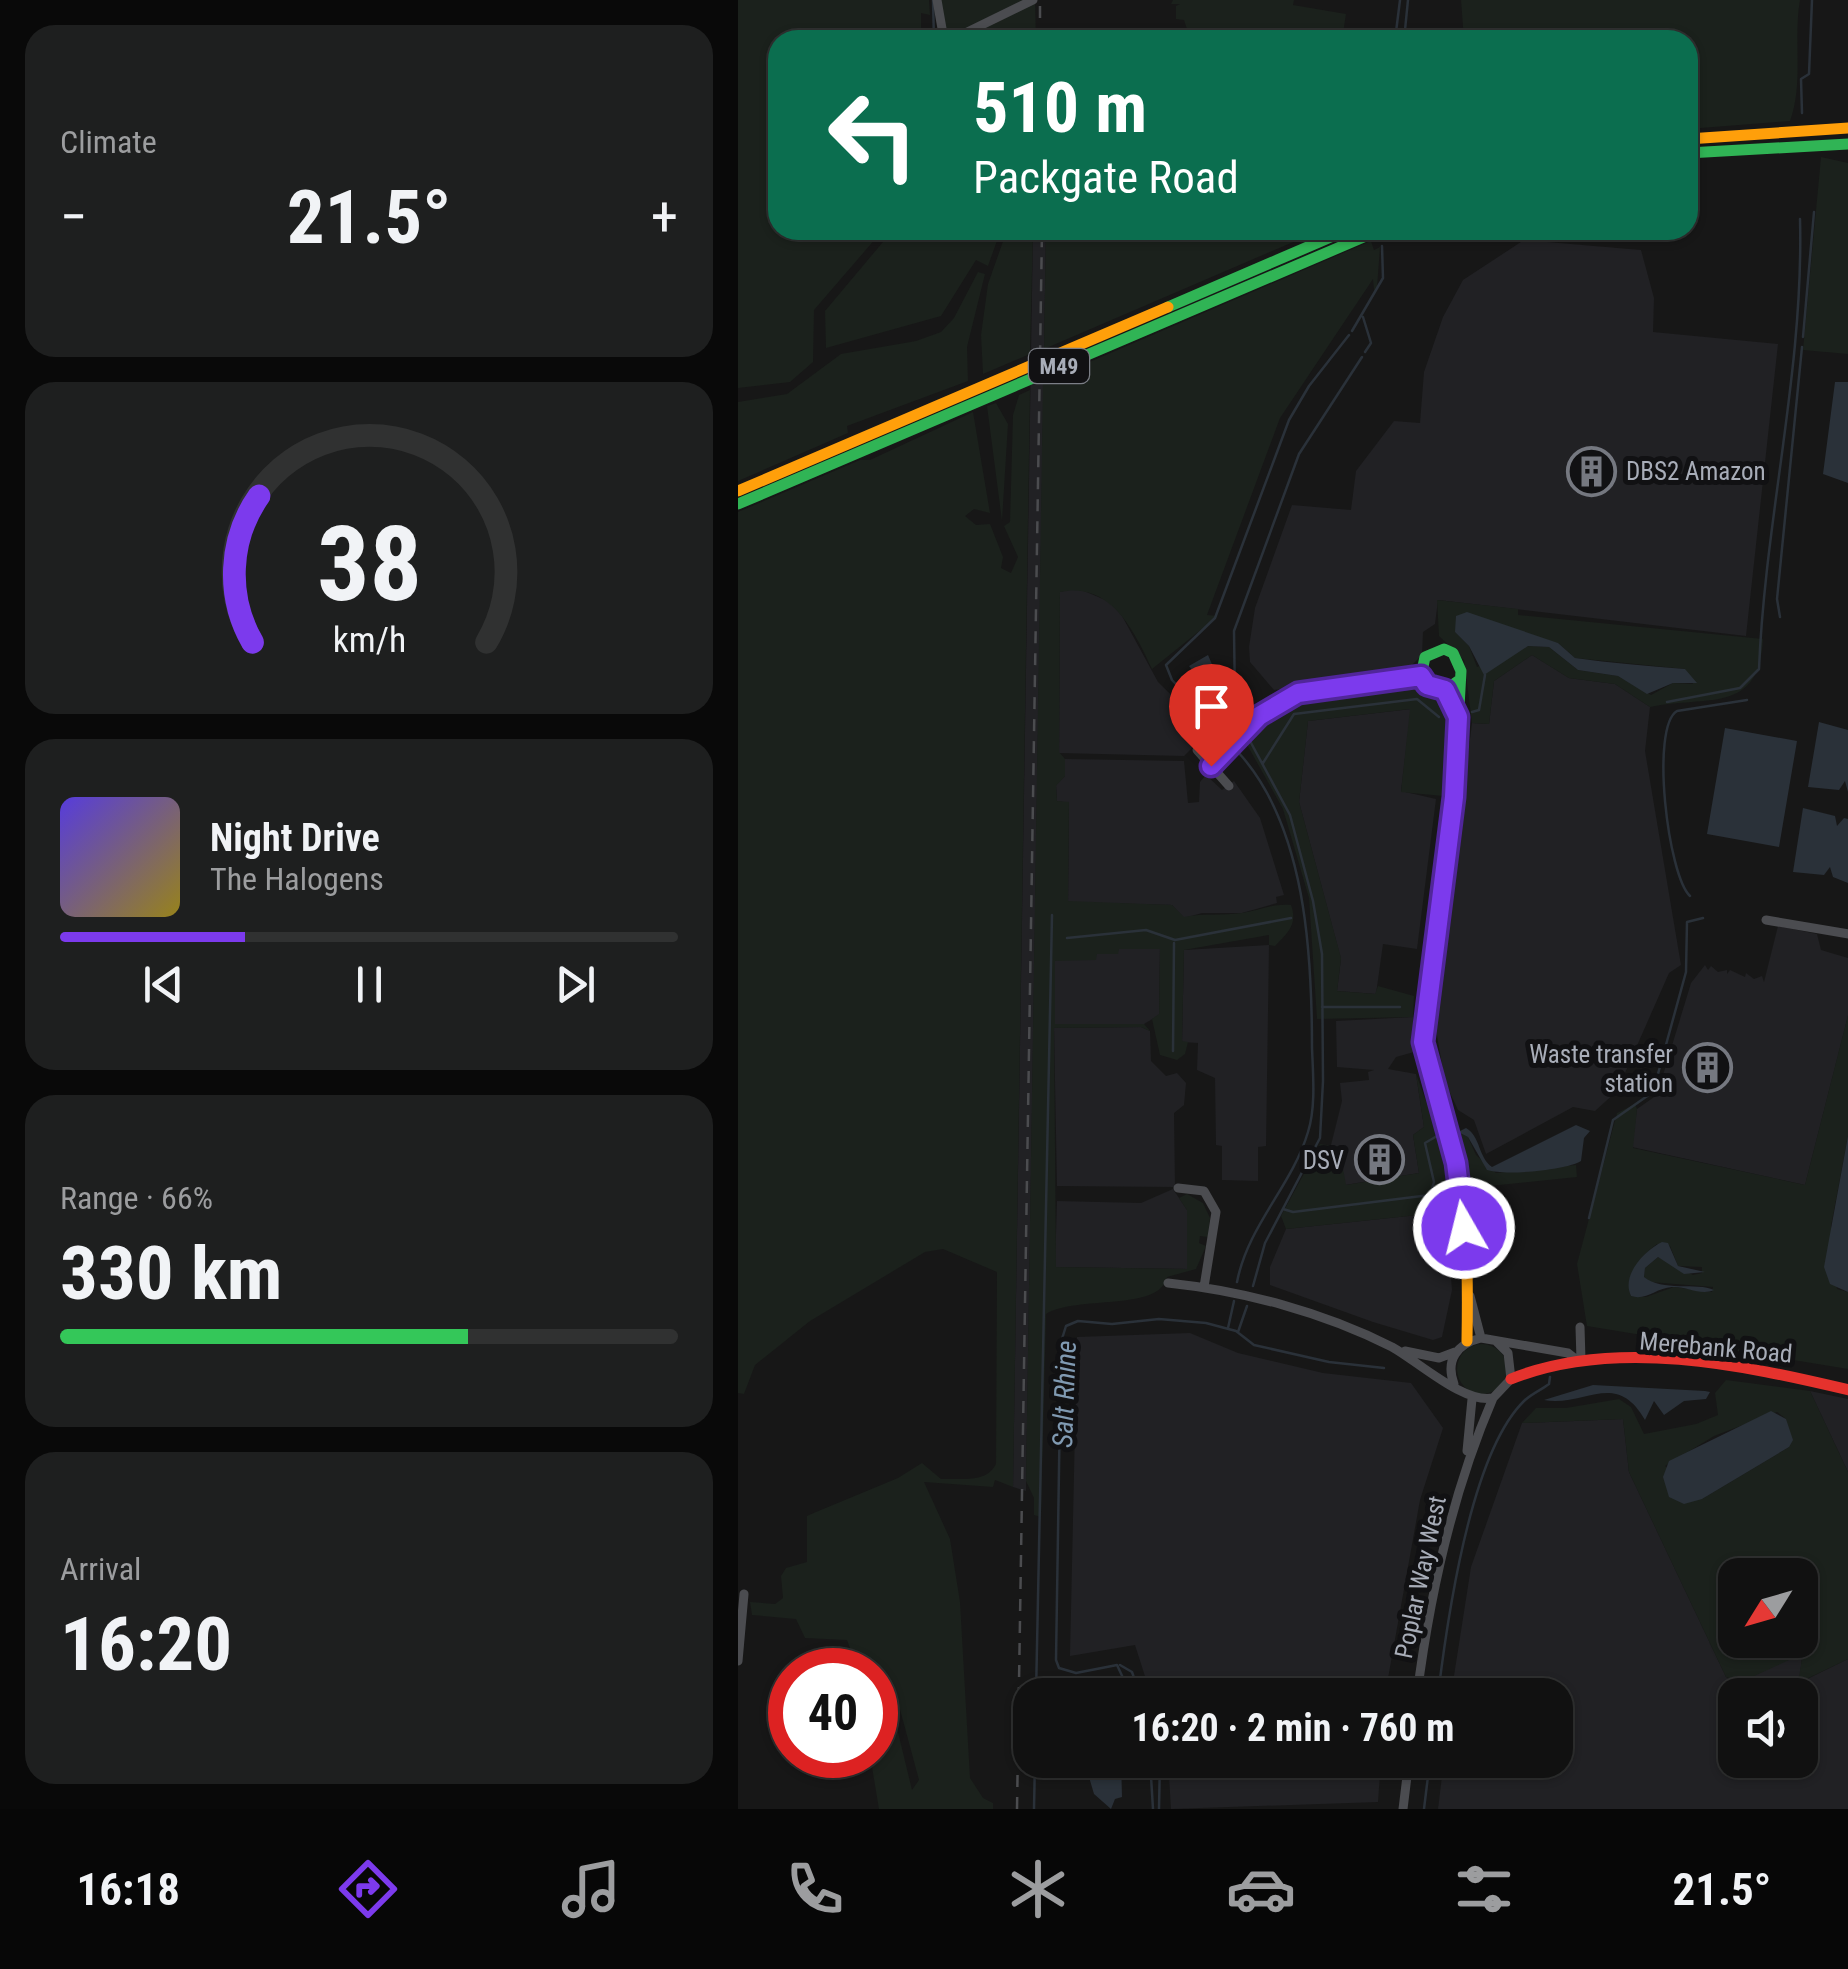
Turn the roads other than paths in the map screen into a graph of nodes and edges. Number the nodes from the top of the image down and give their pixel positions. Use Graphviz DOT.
graph roads {
  1 [pos="937,0"];
  2 [pos="1033,0"];
  3 [pos="945,30"];
  4 [pos="969,30"];
  5 [pos="1848,128"];
  6 [pos="1698,138"];
  7 [pos="1848,144"];
  8 [pos="1698,152"];
  9 [pos="1324,240"];
  10 [pos="1357,240"];
  11 [pos="738,491"];
  12 [pos="738,504"];
  13 [pos="1421,676"];
  14 [pos="1458,681"];
  15 [pos="1445,690"];
  16 [pos="1458,717"];
  17 [pos="1198,750"];
  18 [pos="1211,766"];
  19 [pos="1229,786"];
  20 [pos="1766,920"];
  21 [pos="1848,934"];
  22 [pos="1178,1188"];
  23 [pos="1168,1283"];
  24 [pos="1204,1287"];
  25 [pos="1470,1296"];
  26 [pos="1580,1327"];
  27 [pos="1481,1338"];
  28 [pos="1467,1341"];
  29 [pos="1497,1342"];
  30 [pos="1392,1348"];
  31 [pos="1455,1352"];
  32 [pos="1579,1360"];
  33 [pos="1511,1378"];
  34 [pos="1455,1386"];
  35 [pos="1848,1390"];
  36 [pos="1493,1398"];
  37 [pos="1472,1399"];
  38 [pos="1464,1468"];
  39 [pos="744,1594"];
  40 [pos="738,1661"];
  41 [pos="1420,1678"];
  42 [pos="1407,1778"];
  43 [pos="1403,1809"];
  1 -- 3 [label="street"];
  2 -- 4 [label="street"];
  5 -- 6 [label="main road"];
  7 -- 8 [label="main road"];
  9 -- 11 [label="main road, M49"];
  10 -- 12 [label="main road, M49"];
  13 -- 14 [label="main road"];
  13 -- 15 [label="main road"];
  13 -- 18 [label="street"];
  14 -- 15 [label="main road"];
  14 -- 16 [label="main road"];
  15 -- 16 [label="street"];
  16 -- 25 [label="main road"];
  17 -- 18 [label="street"];
  18 -- 19 [label="street"];
  20 -- 21 [label="street"];
  22 -- 24 [label="street"];
  23 -- 24 [label="street"];
  24 -- 30 [label="street"];
  25 -- 27 [label="street"];
  25 -- 28 [label="main road"];
  26 -- 32 [label="street"];
  27 -- 28 [label="street"];
  27 -- 29 [label="street"];
  28 -- 31 [label="street"];
  29 -- 32 [label="street, Merebank Road"];
  29 -- 33 [label="street"];
  30 -- 31 [label="street"];
  30 -- 34 [label="street"];
  31 -- 34 [label="street"];
  32 -- 33 [label="main road, Merebank Road"];
  32 -- 35 [label="main road, Merebank Road"];
  33 -- 36 [label="street"];
  34 -- 37 [label="street"];
  36 -- 37 [label="street"];
  36 -- 38 [label="street, Poplar Way West"];
  37 -- 38 [label="street, Poplar Way West"];
  38 -- 41 [label="street, Poplar Way West"];
  39 -- 40 [label="street"];
  42 -- 43 [label="street"];
}
